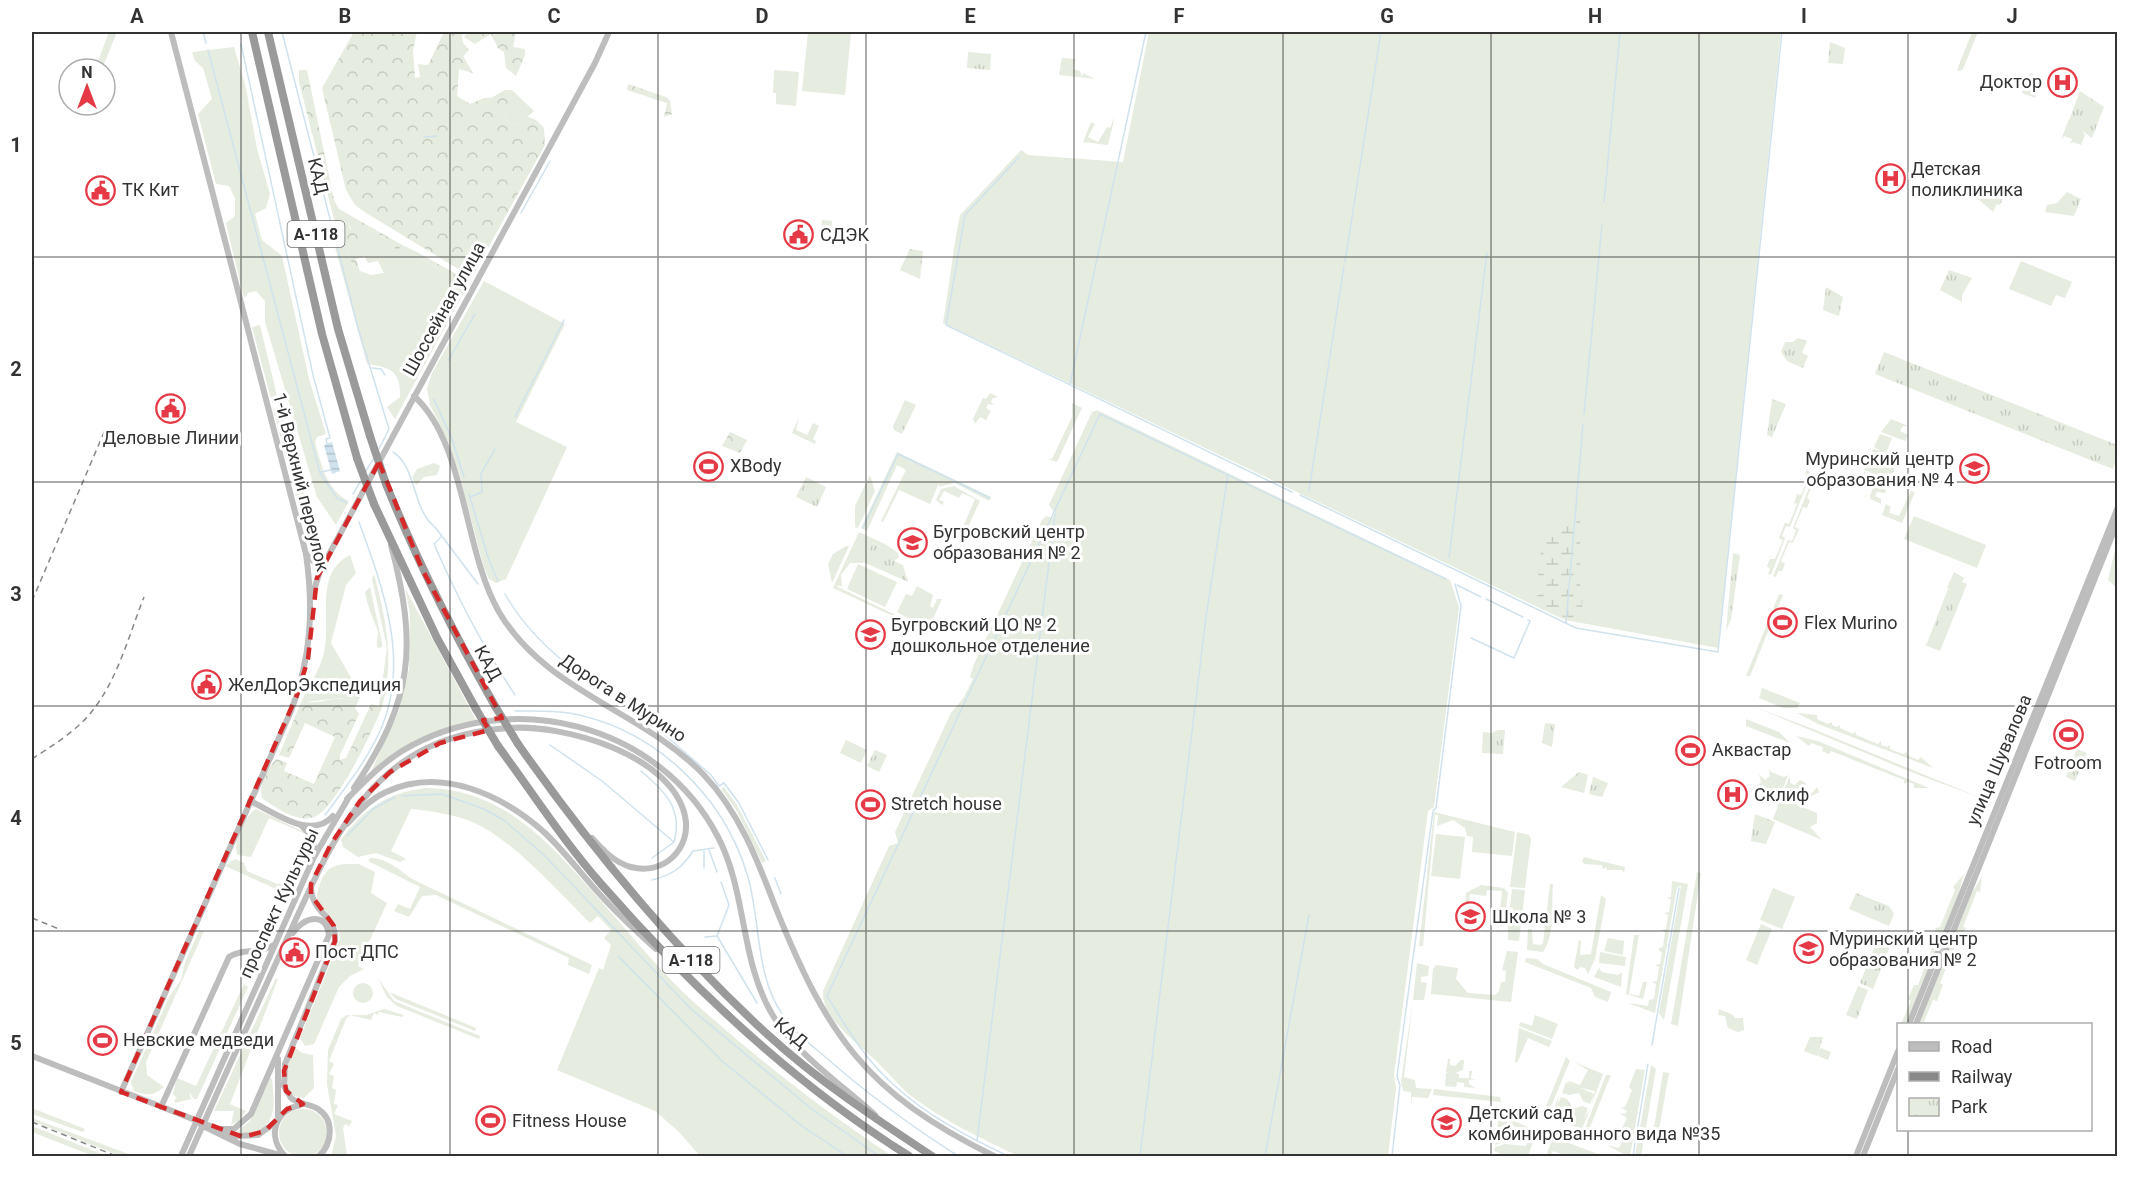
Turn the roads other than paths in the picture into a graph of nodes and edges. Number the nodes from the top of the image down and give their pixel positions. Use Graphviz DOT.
graph roads {
  1 [pos="171,32"];
  2 [pos="252,32"];
  3 [pos="268,32"];
  4 [pos="609,32"];
  5 [pos="414,396"];
  6 [pos="2118,507"];
  7 [pos="2118,521"];
  8 [pos="389,539"];
  9 [pos="306,554"];
  10 [pos="326,560"];
  11 [pos="312,603"];
  12 [pos="347,799"];
  13 [pos="250,801"];
  14 [pos="561,805"];
  15 [pos="342,807"];
  16 [pos="301,825"];
  17 [pos="338,833"];
  18 [pos="314,856"];
  19 [pos="311,884"];
  20 [pos="285,943"];
  21 [pos="275,945"];
  22 [pos="687,977"];
  23 [pos="244,1023"];
  24 [pos="1909,1023"];
  25 [pos="1916,1023"];
  26 [pos="281,1047"];
  27 [pos="32,1056"];
  28 [pos="1897,1056"];
  29 [pos="1897,1074"];
  30 [pos="121,1092"];
  31 [pos="303,1104"];
  32 [pos="161,1107"];
  33 [pos="193,1120"];
  34 [pos="277,1120"];
  35 [pos="220,1129"];
  36 [pos="891,1129"];
  37 [pos="181,1156"];
  38 [pos="189,1156"];
  39 [pos="284,1156"];
  40 [pos="319,1156"];
  41 [pos="909,1156"];
  42 [pos="932,1156"];
  43 [pos="994,1156"];
  44 [pos="1856,1156"];
  45 [pos="1863,1156"];
  1 -- 9 [label="main road, 1-й Верхний переулок"];
  2 -- 8 [label="highway, КАД / А-118, bridge"];
  3 -- 14 [label="highway, КАД / А-118, bridge"];
  4 -- 5 [label="main road, Шоссейная улица"];
  5 -- 10 [label="main road, Шоссейная улица"];
  5 -- 43 [label="main road, Дорога в Мурино"];
  6 -- 24 [label="main road, улица Шувалова"];
  7 -- 25 [label="main road, улица Шувалова"];
  8 -- 12 [label="main road, проспект Культуры"];
  8 -- 22 [label="highway, КАД / А-118, bridge"];
  9 -- 10 [label="main road"];
  9 -- 11 [label="main road, 1-й Верхний переулок"];
  10 -- 11 [label="main road, Шоссейная улица"];
  11 -- 13 [label="main road, 1-й Верхний переулок"];
  12 -- 15 [label="main road, проспект Культуры"];
  12 -- 36 [label="main road"];
  13 -- 16 [label="main road"];
  13 -- 30 [label="main road, 1-й Верхний переулок"];
  14 -- 17 [label="main road"];
  14 -- 36 [label="highway, КАД / А-118"];
  15 -- 16 [label="main road"];
  15 -- 18 [label="main road, проспект Культуры"];
  16 -- 18 [label="main road"];
  17 -- 19 [label="main road, проспект Культуры"];
  17 -- 22 [label="main road"];
  18 -- 21 [label="main road, проспект Культуры"];
  19 -- 20 [label="main road, проспект Культуры"];
  19 -- 31 [label="main road"];
  20 -- 23 [label="main road, проспект Культуры"];
  20 -- 26 [label="main road"];
  21 -- 23 [label="main road, проспект Культуры"];
  21 -- 32 [label="main road"];
  22 -- 41 [label="highway, КАД / А-118"];
  23 -- 37 [label="main road, bridge"];
  23 -- 38 [label="main road, bridge"];
  26 -- 34 [label="main road"];
  26 -- 35 [label="main road"];
  27 -- 30 [label="main road"];
  28 -- 44 [label="main road"];
  29 -- 45 [label="main road"];
  30 -- 32 [label="main road"];
  31 -- 34 [label="main road"];
  31 -- 40 [label="main road"];
  32 -- 33 [label="main road"];
  33 -- 35 [label="main road"];
  33 -- 39 [label="main road"];
  34 -- 35 [label="main road"];
  34 -- 39 [label="main road"];
  36 -- 42 [label="highway, КАД / А-118"];
}
